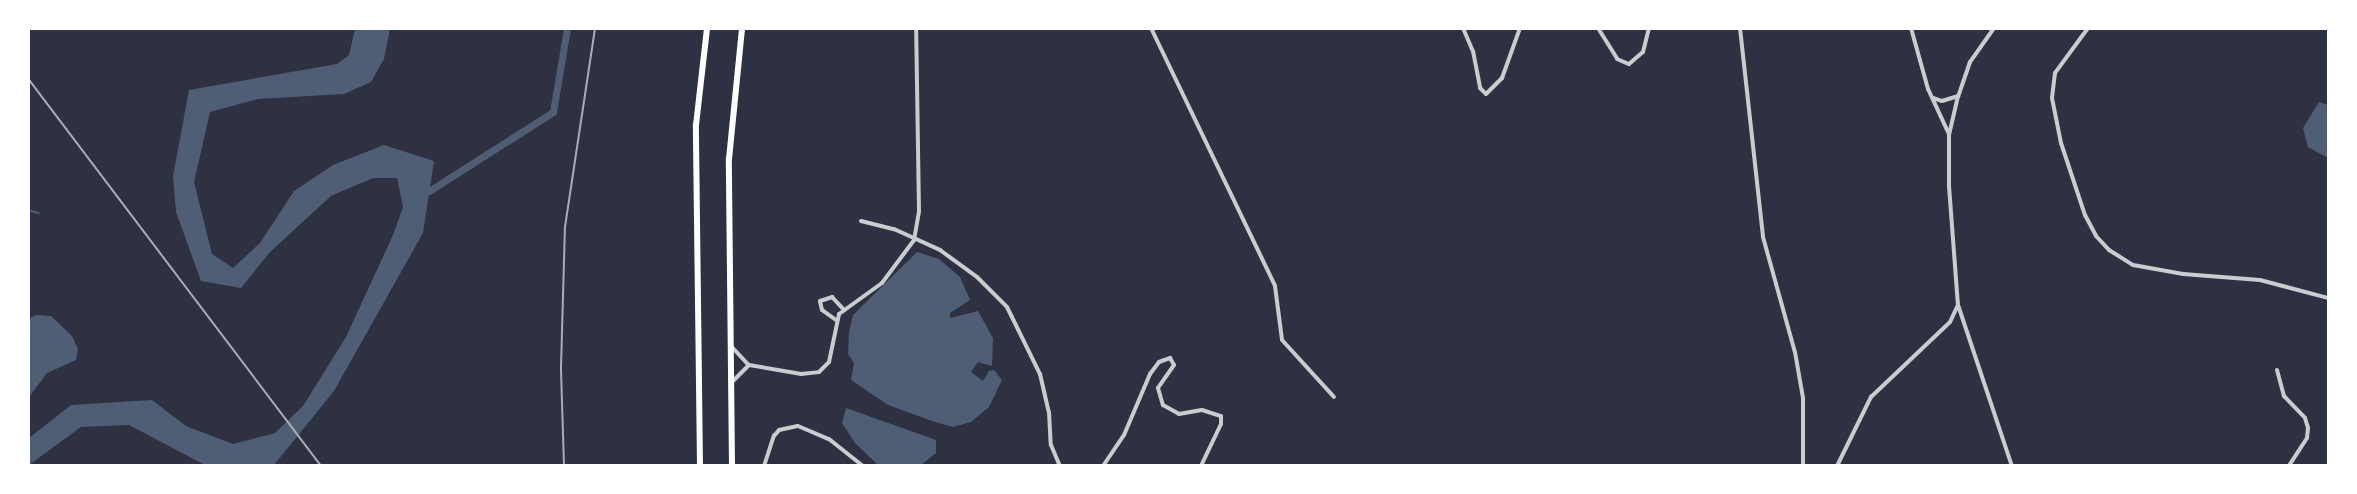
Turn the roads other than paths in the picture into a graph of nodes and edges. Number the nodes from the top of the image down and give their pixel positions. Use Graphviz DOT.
graph roads {
  1 [pos="707,28"];
  2 [pos="742,28"];
  3 [pos="916,28"];
  4 [pos="1151,28"];
  5 [pos="1463,28"];
  6 [pos="1520,28"];
  7 [pos="1598,28"];
  8 [pos="1649,28"];
  9 [pos="1740,28"];
  10 [pos="1911,28"];
  11 [pos="1994,28"];
  12 [pos="2088,28"];
  13 [pos="1958,96"];
  14 [pos="1932,98"];
  15 [pos="1949,134"];
  16 [pos="861,221"];
  17 [pos="914,240"];
  18 [pos="2328,298"];
  19 [pos="1958,305"];
  20 [pos="844,310"];
  21 [pos="836,320"];
  22 [pos="731,346"];
  23 [pos="749,364"];
  24 [pos="2277,370"];
  25 [pos="732,382"];
  26 [pos="1334,398"];
  27 [pos="700,465"];
  28 [pos="732,465"];
  29 [pos="764,465"];
  30 [pos="863,465"];
  31 [pos="1060,465"];
  32 [pos="1103,465"];
  33 [pos="1201,465"];
  34 [pos="1803,465"];
  35 [pos="1837,465"];
  36 [pos="2012,465"];
  37 [pos="2289,465"];
  1 -- 27 [label="highway"];
  2 -- 22 [label="highway"];
  3 -- 17 [label="street"];
  4 -- 26 [label="street"];
  5 -- 6 [label="street"];
  7 -- 8 [label="street"];
  9 -- 34 [label="street"];
  10 -- 14 [label="street"];
  11 -- 13 [label="street"];
  12 -- 18 [label="street"];
  13 -- 14 [label="street"];
  13 -- 15 [label="street"];
  14 -- 15 [label="street"];
  15 -- 19 [label="street"];
  16 -- 17 [label="street"];
  17 -- 20 [label="street"];
  17 -- 31 [label="street"];
  19 -- 35 [label="street"];
  19 -- 36 [label="street"];
  20 -- 21 [label="street"];
  20 -- 21 [label="street"];
  21 -- 23 [label="street"];
  22 -- 23 [label="street"];
  22 -- 25 [label="highway"];
  23 -- 25 [label="street"];
  24 -- 37 [label="street"];
  25 -- 28 [label="highway"];
  29 -- 30 [label="street"];
  32 -- 33 [label="street"];
}
